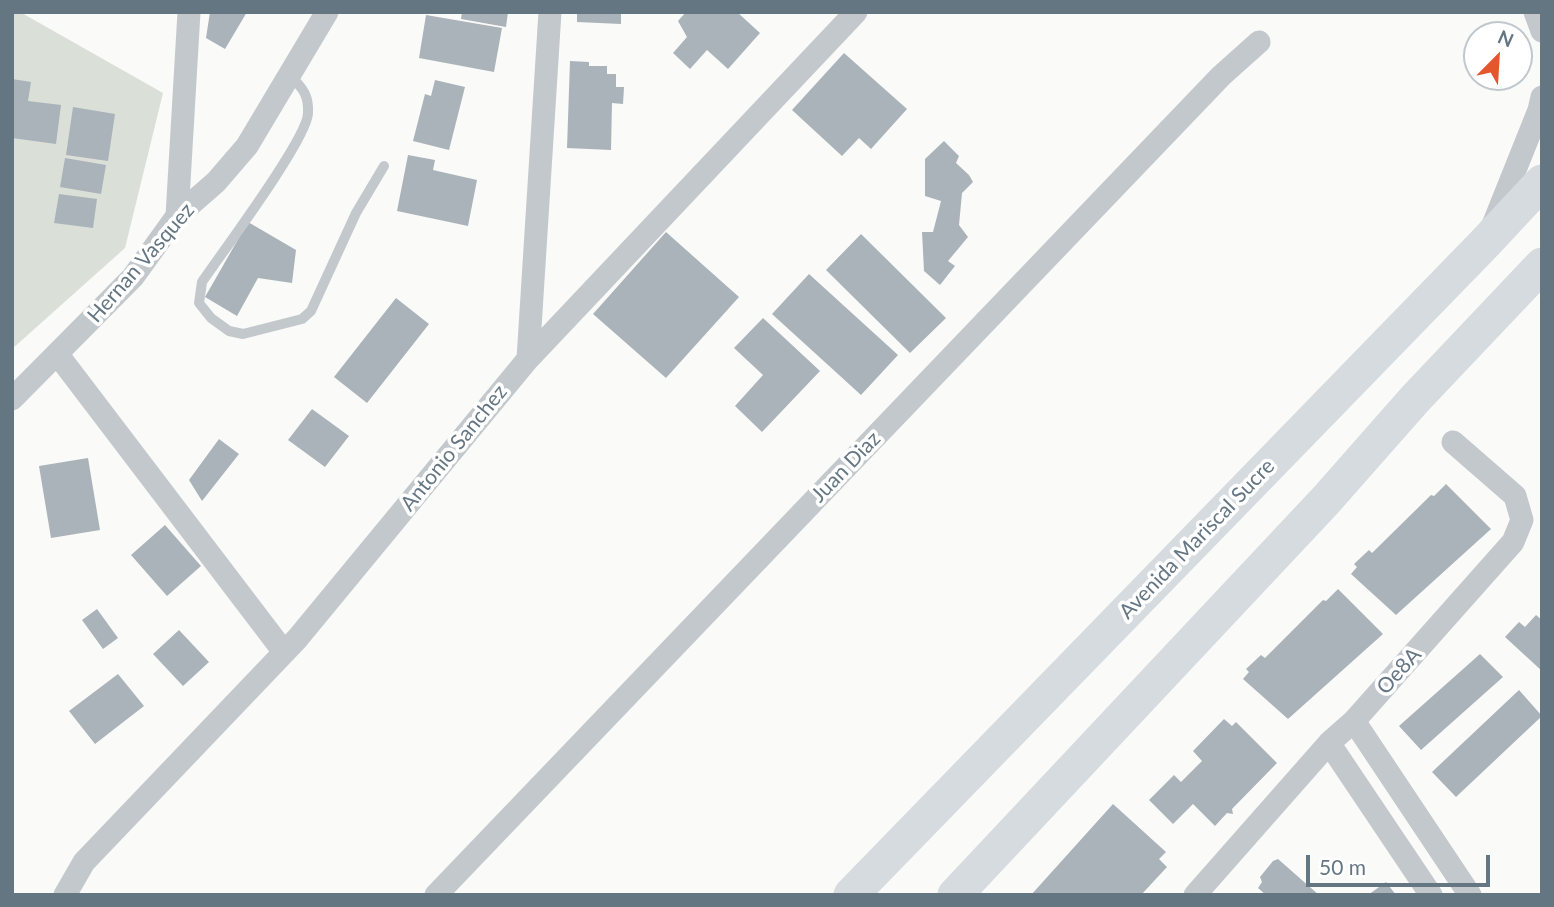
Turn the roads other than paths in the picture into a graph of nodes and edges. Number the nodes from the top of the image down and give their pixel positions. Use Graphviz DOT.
graph roads {
  1 [pos="189,12"];
  2 [pos="327,12"];
  3 [pos="550,12"];
  4 [pos="856,12"];
  5 [pos="1535,12"];
  6 [pos="1542,31"];
  7 [pos="1259,41"];
  8 [pos="290,75"];
  9 [pos="1542,97"];
  10 [pos="384,166"];
  11 [pos="1542,182"];
  12 [pos="177,216"];
  13 [pos="1486,242"];
  14 [pos="1542,265"];
  15 [pos="58,355"];
  16 [pos="527,359"];
  17 [pos="12,399"];
  18 [pos="1453,442"];
  19 [pos="284,652"];
  20 [pos="1354,721"];
  21 [pos="1329,743"];
  22 [pos="65,895"];
  23 [pos="436,895"];
  24 [pos="851,895"];
  25 [pos="954,895"];
  26 [pos="1195,895"];
  27 [pos="1432,895"];
  28 [pos="1470,895"];
  1 -- 12 [label="street"];
  2 -- 8 [label="street, Hernan Vasquez"];
  3 -- 16 [label="street"];
  4 -- 16 [label="street, Antonio Sanchez"];
  5 -- 6 [label="street"];
  7 -- 23 [label="street, Juan Diaz"];
  8 -- 10 [label="lane"];
  8 -- 12 [label="street, Hernan Vasquez"];
  9 -- 13 [label="street"];
  11 -- 13 [label="main road, Avenida Mariscal Sucre"];
  12 -- 15 [label="street, Hernan Vasquez"];
  13 -- 24 [label="main road, Avenida Mariscal Sucre"];
  14 -- 25 [label="main road"];
  15 -- 17 [label="street, Hernan Vasquez"];
  15 -- 19 [label="street"];
  16 -- 19 [label="street, Antonio Sanchez"];
  18 -- 20 [label="street, Oe8A"];
  19 -- 22 [label="street, Antonio Sanchez"];
  20 -- 21 [label="street, Oe8A"];
  20 -- 28 [label="street"];
  21 -- 26 [label="street, Oe8A"];
  21 -- 27 [label="street"];
}
